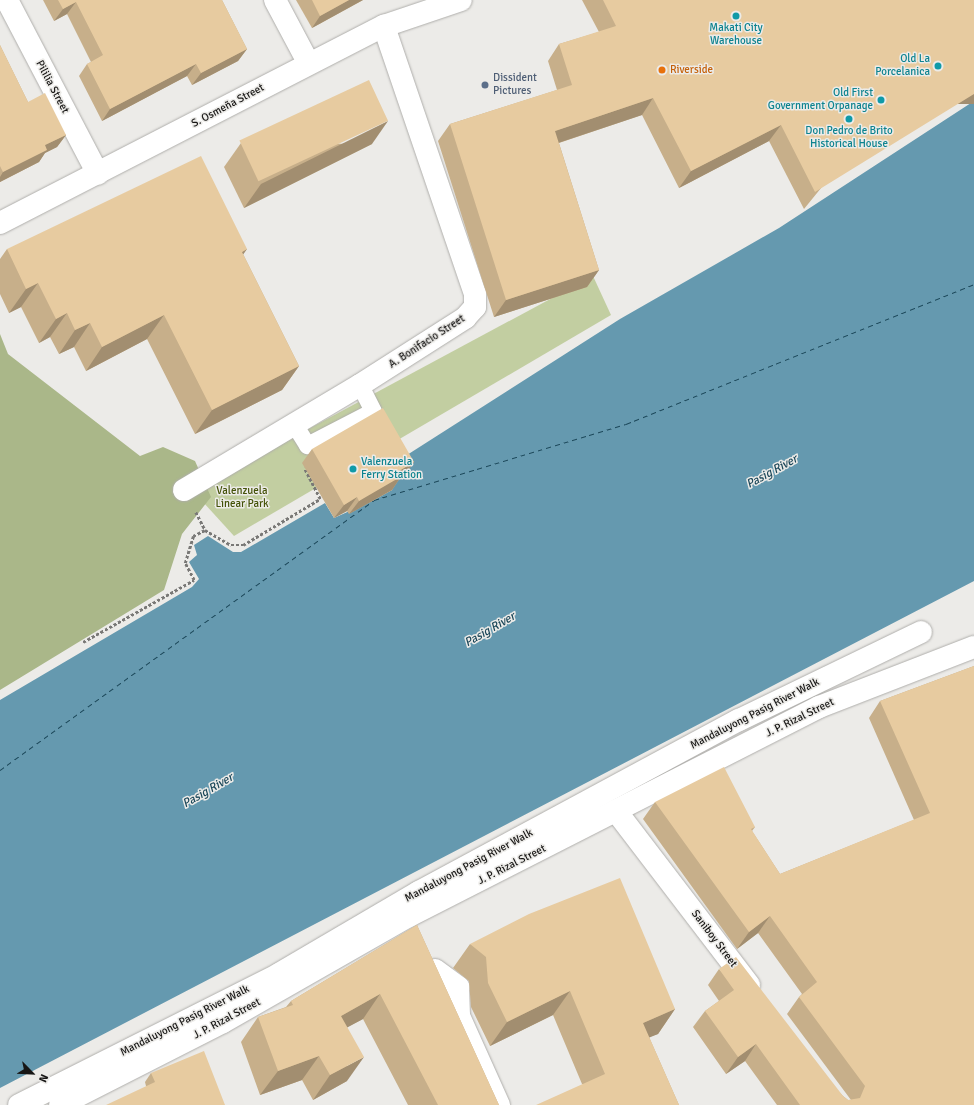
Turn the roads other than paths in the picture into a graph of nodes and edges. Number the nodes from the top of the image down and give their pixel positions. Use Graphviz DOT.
graph roads {
  1 [pos="7,0"];
  2 [pos="275,0"];
  3 [pos="461,0"];
  4 [pos="384,26"];
  5 [pos="309,64"];
  6 [pos="98,174"];
  7 [pos="0,223"];
  8 [pos="360,385"];
  9 [pos="294,424"];
  10 [pos="184,490"];
  11 [pos="921,632"];
  12 [pos="974,647"];
  13 [pos="616,811"];
  14 [pos="409,916"];
  15 [pos="764,1005"];
  16 [pos="85,1099"];
  17 [pos="19,1105"];
  18 [pos="60,1105"];
  19 [pos="499,1105"];
  1 -- 6 [label="street, Pililia Street"];
  2 -- 5 [label="street"];
  3 -- 4 [label="street, S. Osmeña Street"];
  4 -- 5 [label="street, S. Osmeña Street"];
  4 -- 8 [label="street, A. Bonifacio Street"];
  5 -- 6 [label="street, S. Osmeña Street"];
  6 -- 7 [label="street, S. Osmeña Street"];
  8 -- 9 [label="street, A. Bonifacio Street"];
  8 -- 9 [label="lane"];
  9 -- 10 [label="street, A. Bonifacio Street"];
  11 -- 17 [label="street, Mandaluyong Pasig River Walk"];
  12 -- 13 [label="street, J. P. Rizal Street"];
  13 -- 14 [label="street, J. P. Rizal Street"];
  13 -- 15 [label="street, Saniboy Street"];
  14 -- 16 [label="street, J. P. Rizal Street"];
  14 -- 19 [label="street"];
  16 -- 18 [label="street, J. P. Rizal Street"];
}
